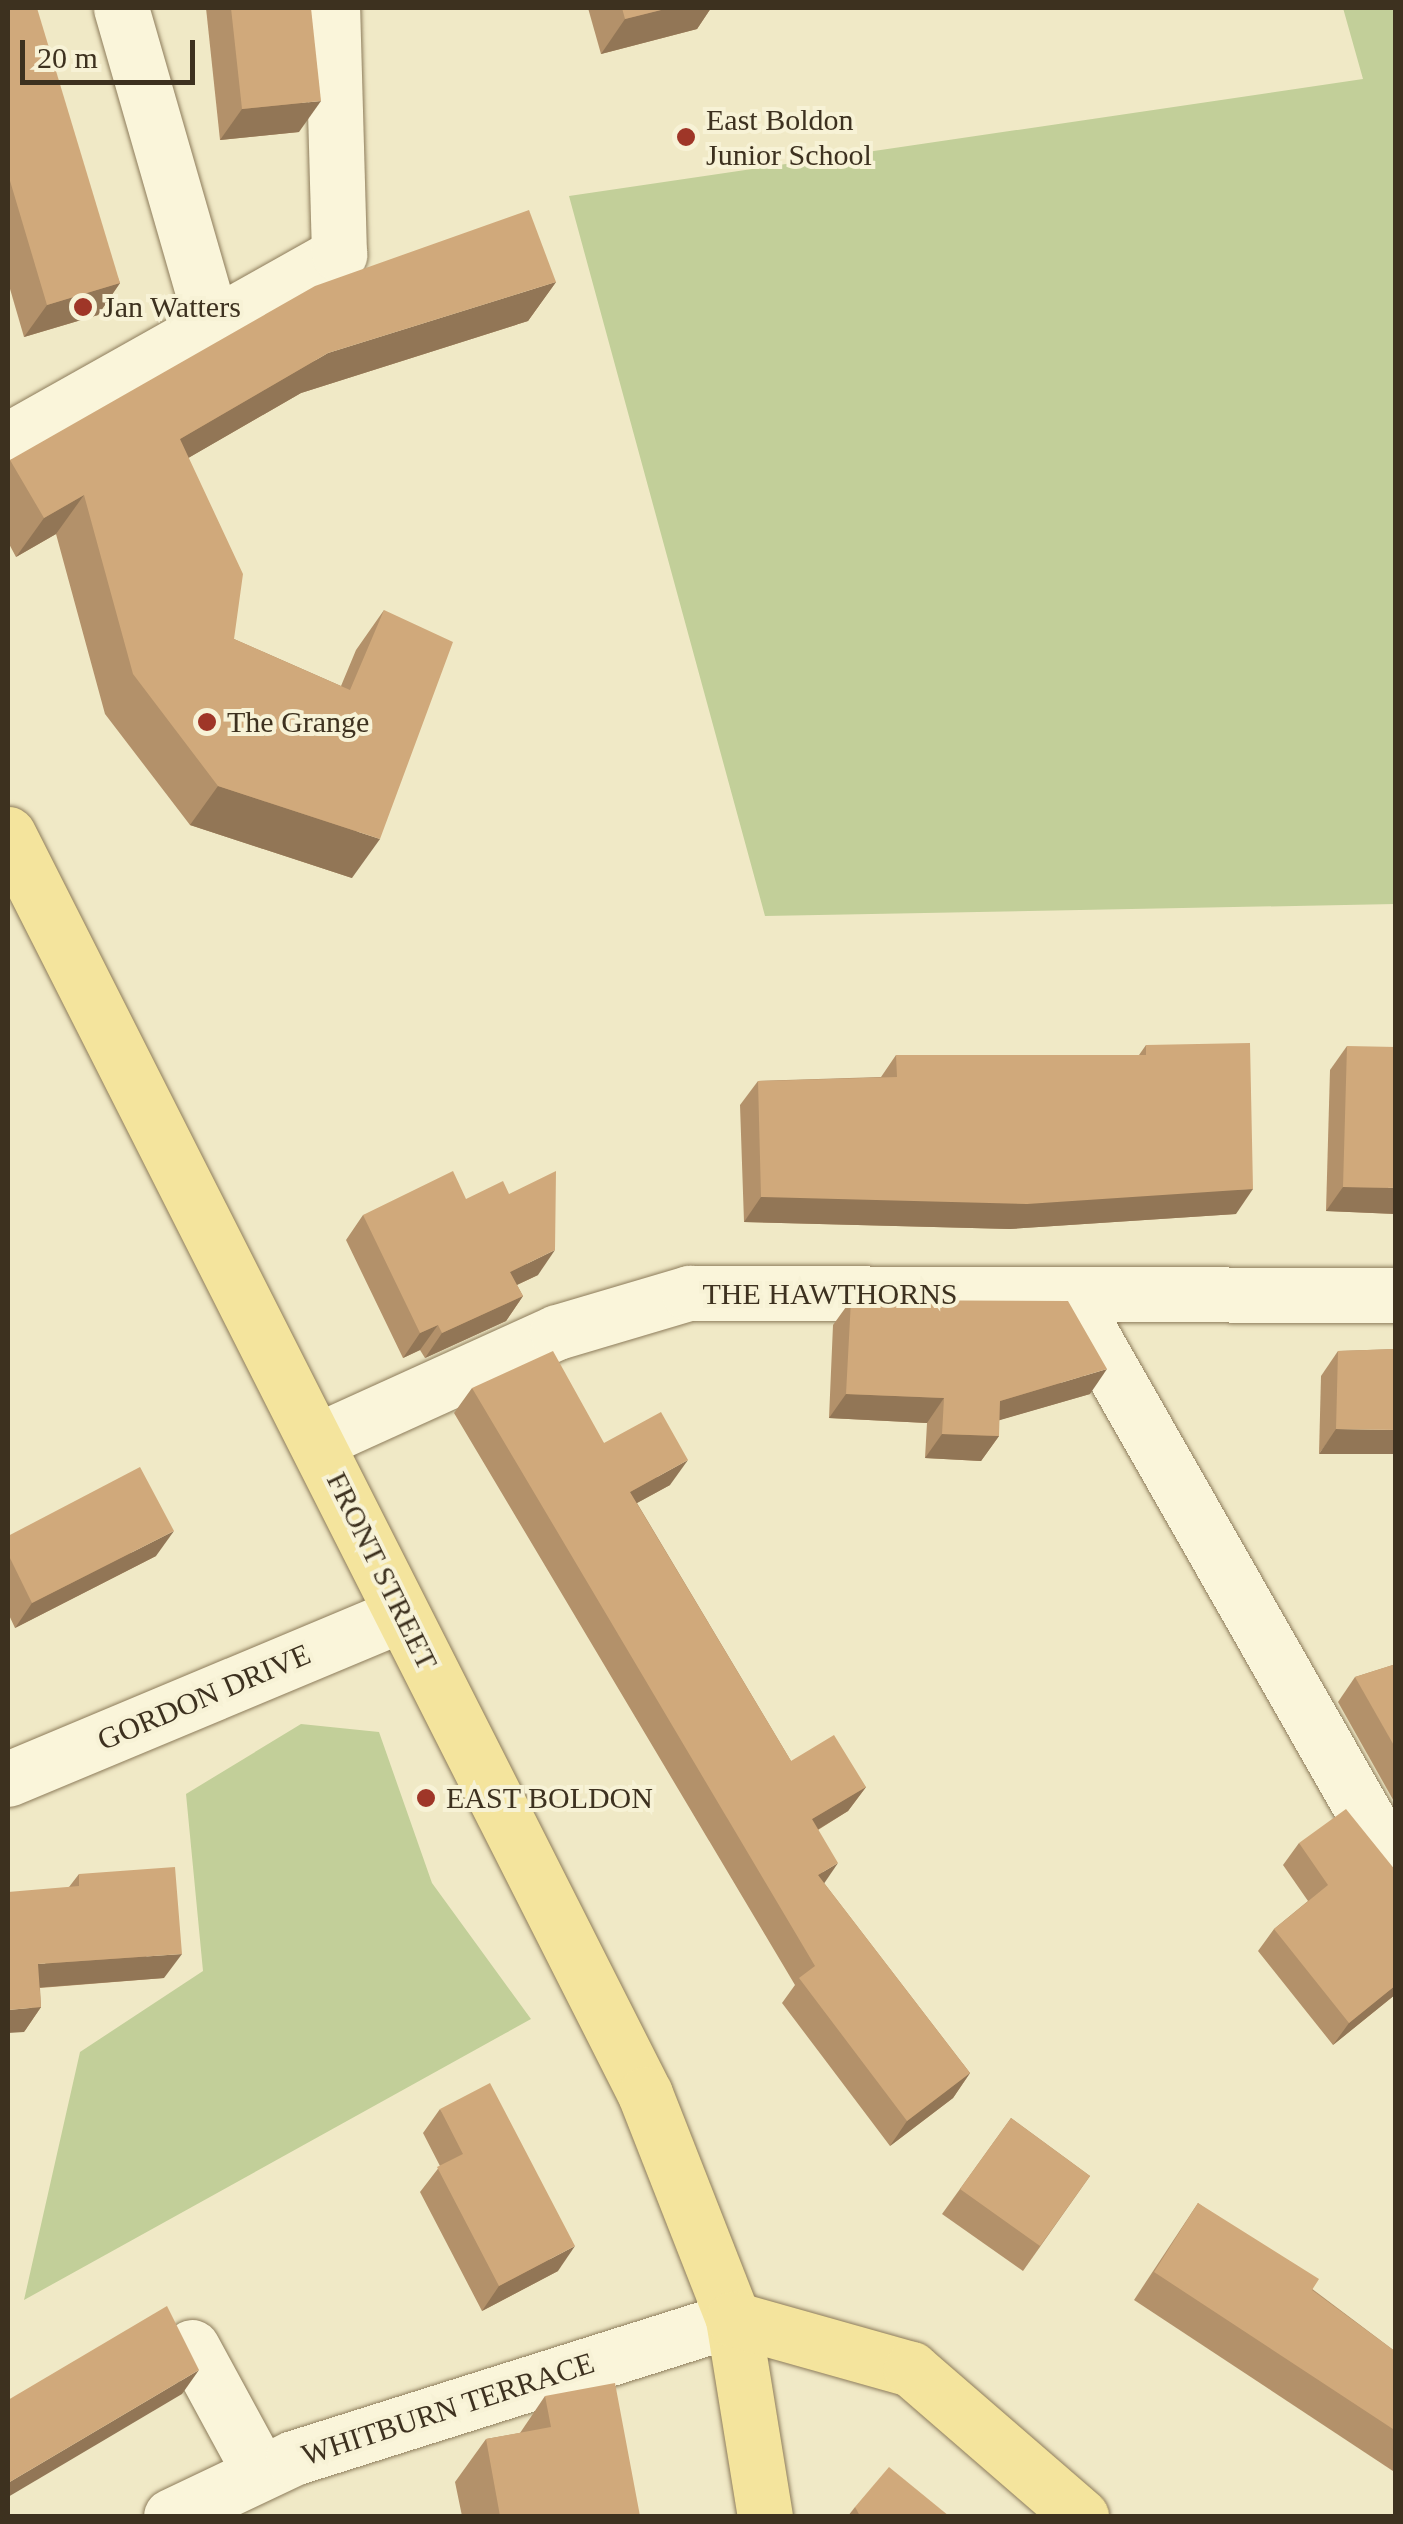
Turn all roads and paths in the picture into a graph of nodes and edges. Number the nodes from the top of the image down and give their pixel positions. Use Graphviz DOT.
graph roads {
  1 [pos="121,8"];
  2 [pos="332,8"];
  3 [pos="212,324"];
  4 [pos="8,440"];
  5 [pos="8,834"];
  6 [pos="1069,1295"];
  7 [pos="1396,1296"];
  8 [pos="320,1440"];
  9 [pos="402,1614"];
  10 [pos="8,1779"];
  11 [pos="1396,1868"];
  12 [pos="733,2319"];
  13 [pos="192,2347"];
  14 [pos="252,2489"];
  15 [pos="172,2516"];
  16 [pos="766,2516"];
  17 [pos="1081,2516"];
  1 -- 3 [label="street"];
  2 -- 3 [label="street"];
  3 -- 4 [label="street"];
  5 -- 8 [label="main road, FRONT STREET"];
  6 -- 7 [label="street, THE HAWTHORNS"];
  6 -- 8 [label="street, THE HAWTHORNS"];
  6 -- 11 [label="street"];
  8 -- 9 [label="main road, FRONT STREET"];
  9 -- 10 [label="street, GORDON DRIVE"];
  9 -- 12 [label="main road, FRONT STREET"];
  12 -- 14 [label="street, WHITBURN TERRACE"];
  12 -- 16 [label="main road, FRONT STREET"];
  12 -- 17 [label="main road"];
  13 -- 14 [label="street"];
  14 -- 15 [label="street, WHITBURN TERRACE"];
}
